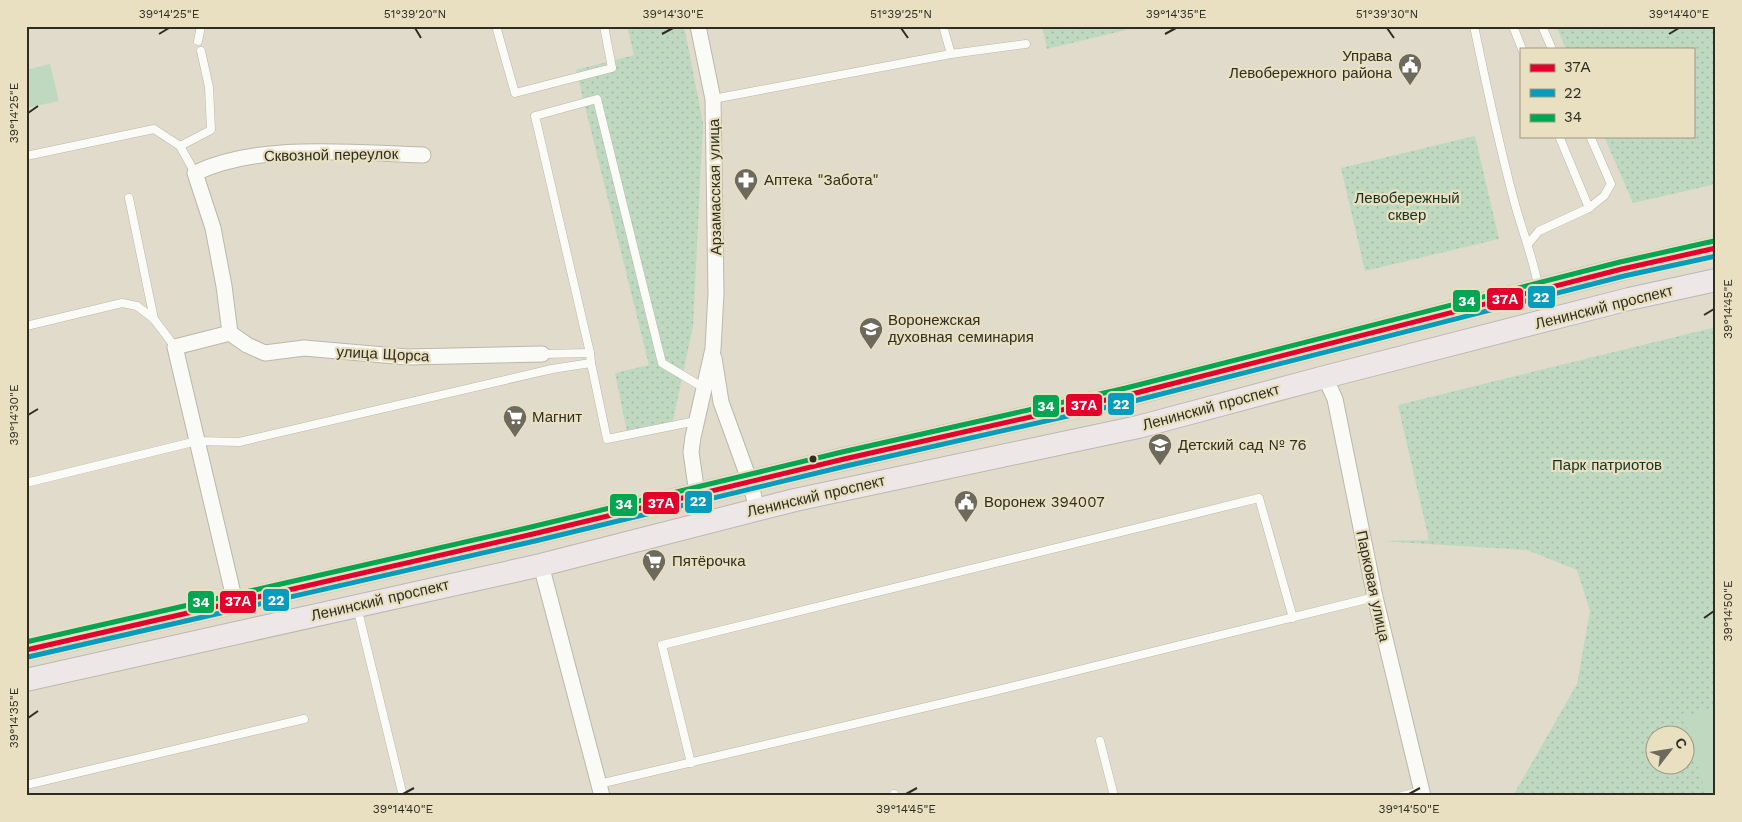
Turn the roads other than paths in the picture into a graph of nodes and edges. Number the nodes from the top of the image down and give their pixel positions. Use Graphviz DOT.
graph roads {
  1 [pos="201,26"];
  2 [pos="496,26"];
  3 [pos="604,26"];
  4 [pos="698,26"];
  5 [pos="943,26"];
  6 [pos="1474,26"];
  7 [pos="1513,26"];
  8 [pos="1542,26"];
  9 [pos="198,41"];
  10 [pos="1026,44"];
  11 [pos="1522,48"];
  12 [pos="1552,48"];
  13 [pos="200,51"];
  14 [pos="951,54"];
  15 [pos="713,99"];
  16 [pos="1560,138"];
  17 [pos="1591,138"];
  18 [pos="180,146"];
  19 [pos="423,155"];
  20 [pos="26,156"];
  21 [pos="196,173"];
  22 [pos="128,198"];
  23 [pos="1589,208"];
  24 [pos="1528,244"];
  25 [pos="1716,248"];
  26 [pos="1716,280"];
  27 [pos="1539,290"];
  28 [pos="154,319"];
  29 [pos="1546,322"];
  30 [pos="26,326"];
  31 [pos="230,333"];
  32 [pos="175,347"];
  33 [pos="713,349"];
  34 [pos="590,353"];
  35 [pos="542,354"];
  36 [pos="591,363"];
  37 [pos="1325,377"];
  38 [pos="704,388"];
  39 [pos="696,422"];
  40 [pos="198,441"];
  41 [pos="750,482"];
  42 [pos="26,483"];
  43 [pos="697,494"];
  44 [pos="757,509"];
  45 [pos="704,522"];
  46 [pos="541,564"];
  47 [pos="1375,597"];
  48 [pos="235,602"];
  49 [pos="356,605"];
  50 [pos="1293,618"];
  51 [pos="26,650"];
  52 [pos="26,680"];
  53 [pos="304,719"];
  54 [pos="1100,741"];
  55 [pos="691,763"];
  56 [pos="26,785"];
  57 [pos="600,790"];
  58 [pos="1422,793"];
  59 [pos="403,796"];
  60 [pos="1114,796"];
  61 [pos="1402,796"];
  1 -- 9 [label="lane"];
  2 -- 3 [label="lane"];
  4 -- 15 [label="street, Арзамасская улица"];
  5 -- 14 [label="lane"];
  6 -- 24 [label="lane"];
  7 -- 11 [label="lane"];
  8 -- 12 [label="lane"];
  10 -- 14 [label="lane"];
  13 -- 18 [label="lane"];
  14 -- 15 [label="lane"];
  15 -- 33 [label="street, Арзамасская улица"];
  16 -- 23 [label="lane"];
  17 -- 23 [label="lane"];
  18 -- 20 [label="lane"];
  18 -- 21 [label="lane"];
  19 -- 21 [label="street, Сквозной переулок"];
  21 -- 31 [label="street"];
  22 -- 28 [label="lane"];
  23 -- 24 [label="lane"];
  24 -- 27 [label="lane"];
  25 -- 27 [label="main road, Ленинский проспект"];
  26 -- 29 [label="main road, Ленинский проспект"];
  27 -- 29 [label="main road"];
  27 -- 41 [label="main road, Ленинский проспект"];
  28 -- 30 [label="lane"];
  28 -- 32 [label="lane"];
  29 -- 37 [label="main road, Ленинский проспект"];
  31 -- 32 [label="street"];
  31 -- 35 [label="street, улица Щорса"];
  32 -- 40 [label="street"];
  33 -- 38 [label="street, Арзамасская улица"];
  33 -- 41 [label="street, Арзамасская улица"];
  34 -- 35 [label="lane"];
  34 -- 36 [label="lane"];
  34 -- 38 [label="lane"];
  36 -- 39 [label="lane"];
  36 -- 40 [label="lane"];
  37 -- 44 [label="main road, Ленинский проспект"];
  37 -- 47 [label="street, Парковая улица"];
  38 -- 39 [label="street, Арзамасская улица"];
  39 -- 43 [label="street, Арзамасская улица"];
  40 -- 42 [label="lane"];
  40 -- 48 [label="street"];
  41 -- 43 [label="main road, Ленинский проспект"];
  41 -- 44 [label="street, Арзамасская улица"];
  43 -- 45 [label="street"];
  43 -- 48 [label="main road, Ленинский проспект"];
  44 -- 45 [label="main road, Ленинский проспект"];
  45 -- 46 [label="main road, Ленинский проспект"];
  46 -- 49 [label="main road, Ленинский проспект"];
  46 -- 57 [label="street"];
  47 -- 50 [label="lane"];
  47 -- 58 [label="street, Парковая улица"];
  48 -- 51 [label="main road, Ленинский проспект"];
  49 -- 52 [label="main road, Ленинский проспект"];
  49 -- 59 [label="lane"];
  50 -- 55 [label="lane"];
  50 -- 55 [label="lane"];
  53 -- 56 [label="lane"];
  54 -- 60 [label="lane"];
  55 -- 57 [label="lane"];
  58 -- 61 [label="lane"];
}
